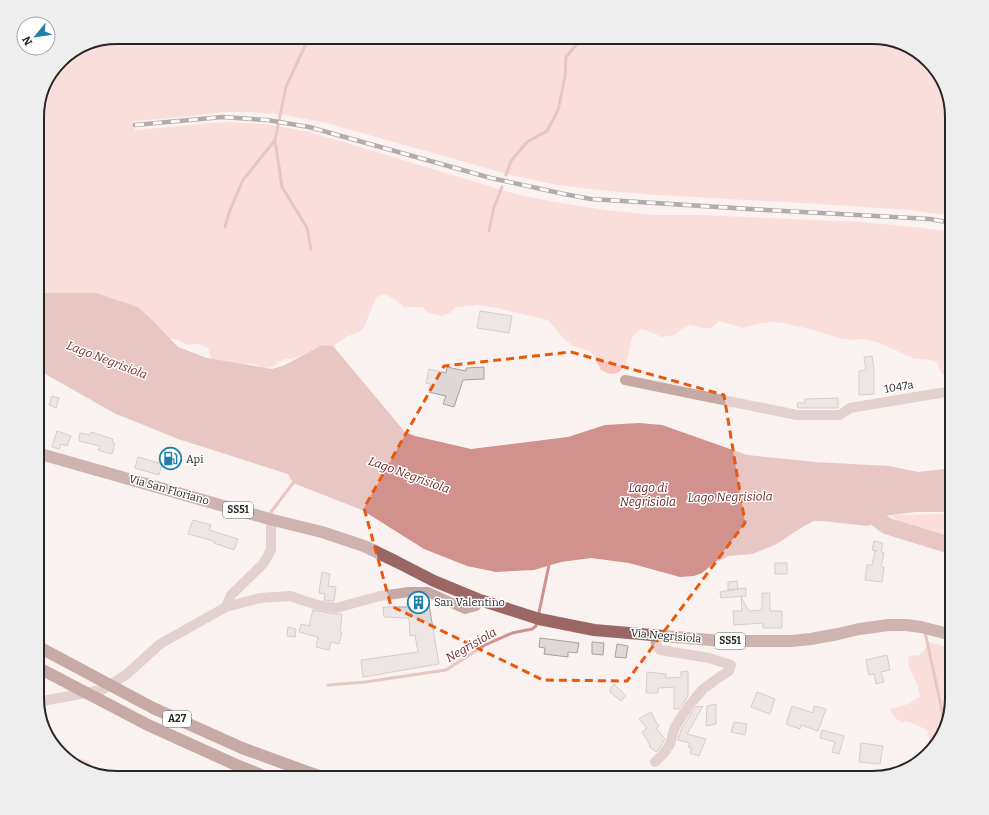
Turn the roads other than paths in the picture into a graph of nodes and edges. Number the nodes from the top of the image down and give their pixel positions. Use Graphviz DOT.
graph roads {
  1 [pos="624,380"];
  2 [pos="945,392"];
  3 [pos="44,455"];
  4 [pos="273,520"];
  5 [pos="434,581"];
  6 [pos="480,600"];
  7 [pos="226,607"];
  8 [pos="945,634"];
  9 [pos="655,635"];
  10 [pos="44,650"];
  11 [pos="44,671"];
  12 [pos="44,701"];
  13 [pos="655,762"];
  14 [pos="252,771"];
  15 [pos="305,771"];
  1 -- 2 [label="street, 1047a"];
  3 -- 4 [label="main road, Via San Floriano / SS51"];
  4 -- 5 [label="main road, Via San Floriano / SS51"];
  4 -- 7 [label="street"];
  5 -- 6 [label="main road, Via Negrisiola / SS51"];
  6 -- 7 [label="street"];
  6 -- 9 [label="main road, Via Negrisiola / SS51"];
  7 -- 12 [label="street"];
  8 -- 9 [label="main road, Via Negrisiola / SS51"];
  9 -- 13 [label="street"];
  10 -- 15 [label="highway, A27, bridge"];
  11 -- 14 [label="highway, A27, bridge"];
}
